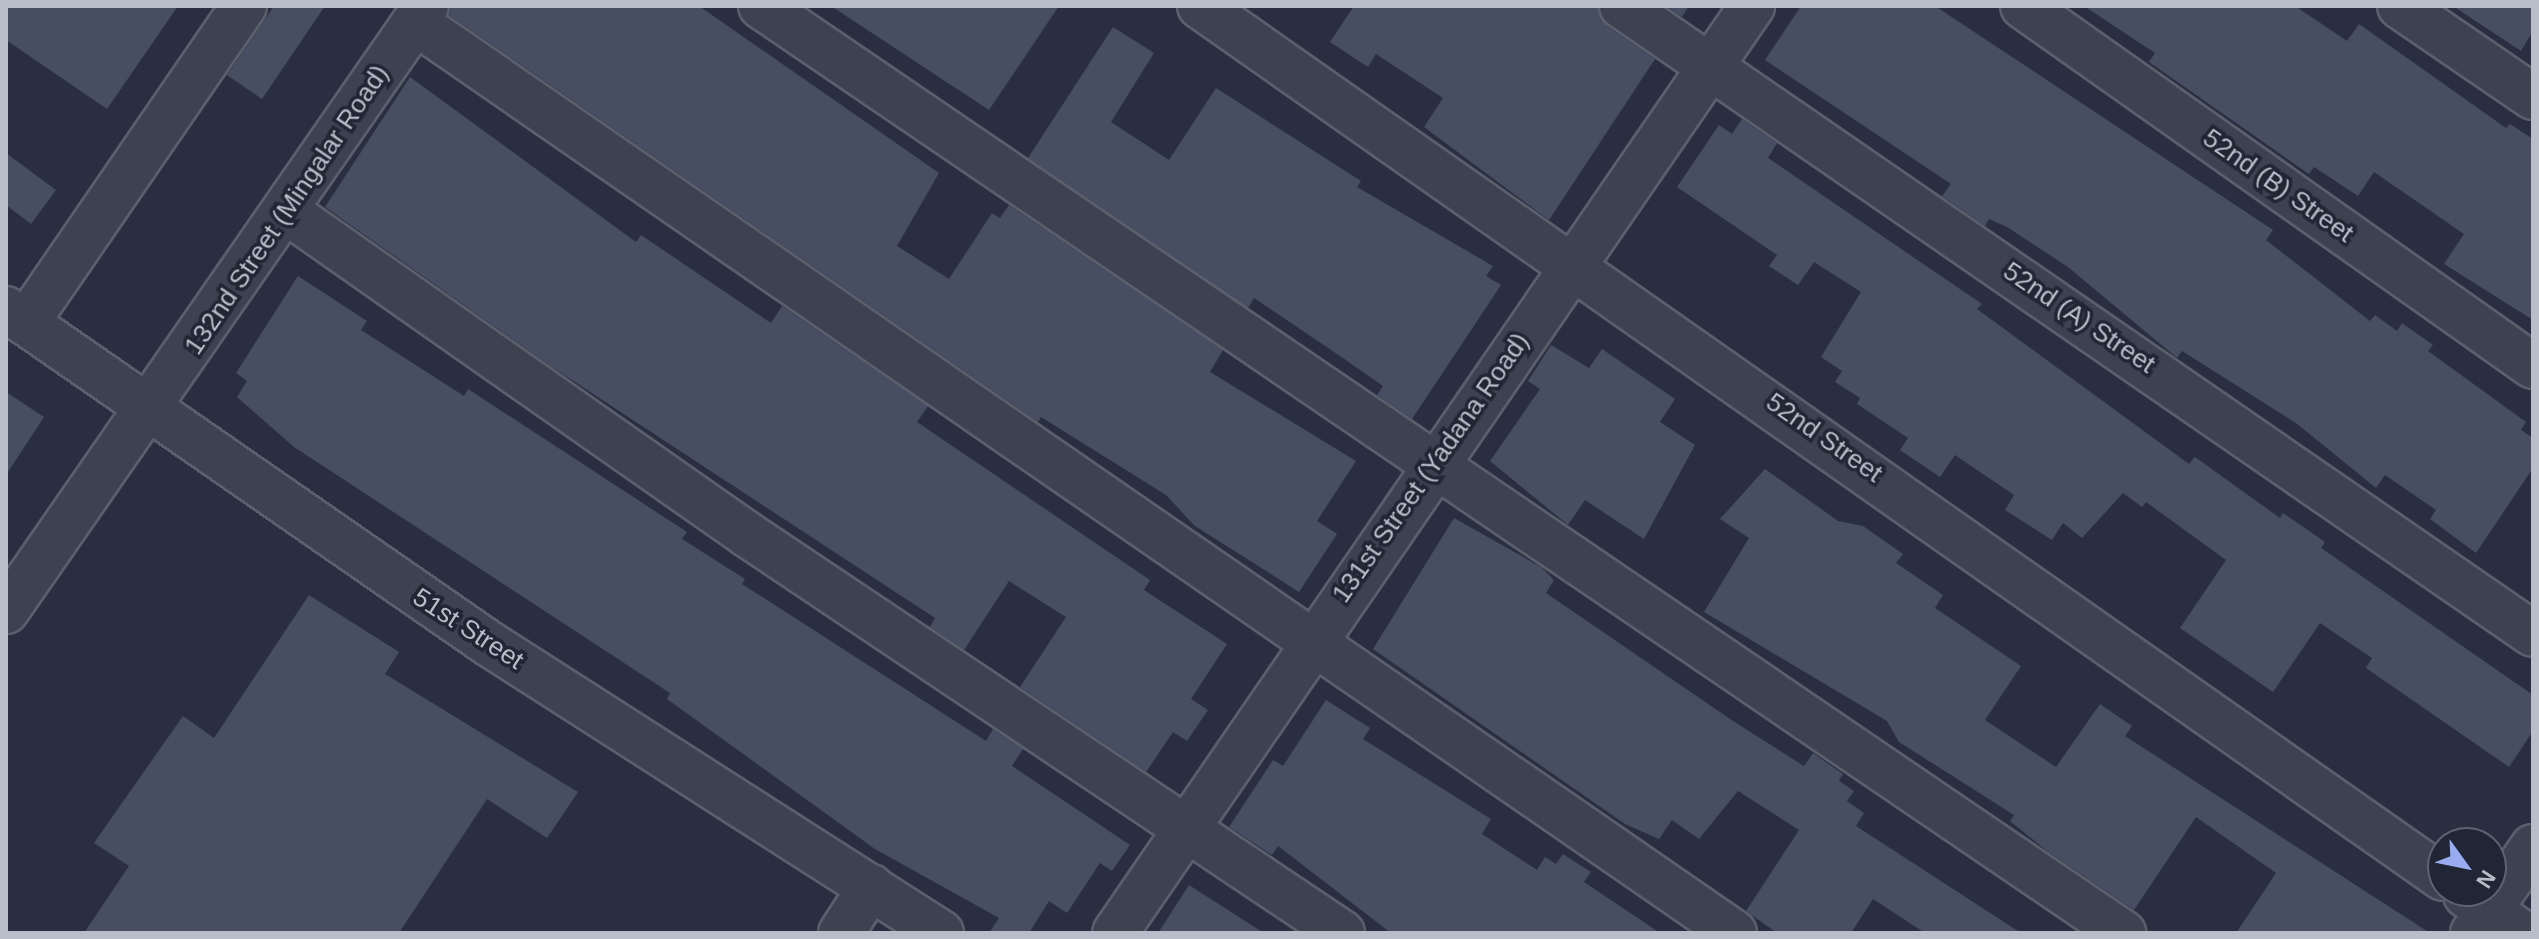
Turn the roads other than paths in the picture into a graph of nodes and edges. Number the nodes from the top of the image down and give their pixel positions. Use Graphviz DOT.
graph roads {
  1 [pos="244,6"];
  2 [pos="761,6"];
  3 [pos="1200,6"];
  4 [pos="1622,6"];
  5 [pos="1752,6"];
  6 [pos="2023,6"];
  7 [pos="2400,6"];
  8 [pos="420,14"];
  9 [pos="1711,66"];
  10 [pos="2533,97"];
  11 [pos="286,211"];
  12 [pos="1573,263"];
  13 [pos="16,316"];
  14 [pos="2533,366"];
  15 [pos="148,414"];
  16 [pos="1436,461"];
  17 [pos="6,611"];
  18 [pos="2533,634"];
  19 [pos="1310,643"];
  20 [pos="1188,824"];
  21 [pos="2533,847"];
  22 [pos="2427,867"];
  23 [pos="871,887"];
  24 [pos="2486,917"];
  25 [pos="841,933"];
  26 [pos="941,933"];
  27 [pos="1115,933"];
  28 [pos="1342,933"];
  29 [pos="1734,933"];
  30 [pos="2123,933"];
  1 -- 13 [label="street"];
  2 -- 16 [label="street"];
  3 -- 12 [label="street, 52nd Street"];
  4 -- 9 [label="street, 52nd (A) Street"];
  5 -- 9 [label="street, 131st Street (Yadana Road)"];
  6 -- 14 [label="street, 52nd (B) Street"];
  7 -- 10 [label="street"];
  8 -- 11 [label="street, 132nd Street (Mingalar Road)"];
  8 -- 19 [label="street"];
  9 -- 12 [label="street, 131st Street (Yadana Road)"];
  9 -- 18 [label="street, 52nd (A) Street"];
  11 -- 15 [label="street, 132nd Street (Mingalar Road)"];
  11 -- 20 [label="street"];
  12 -- 16 [label="street, 131st Street (Yadana Road)"];
  12 -- 22 [label="street, 52nd Street"];
  13 -- 15 [label="street, 51st Street"];
  15 -- 17 [label="street, 132nd Street (Mingalar Road)"];
  15 -- 23 [label="street, 51st Street"];
  16 -- 19 [label="street, 131st Street (Yadana Road)"];
  16 -- 30 [label="street"];
  19 -- 20 [label="street, 131st Street (Yadana Road)"];
  19 -- 29 [label="street"];
  20 -- 27 [label="street, 131st Street (Yadana Road)"];
  20 -- 28 [label="street"];
  21 -- 24 [label="street"];
  23 -- 25 [label="street"];
  23 -- 26 [label="street, 51st Street"];
}
